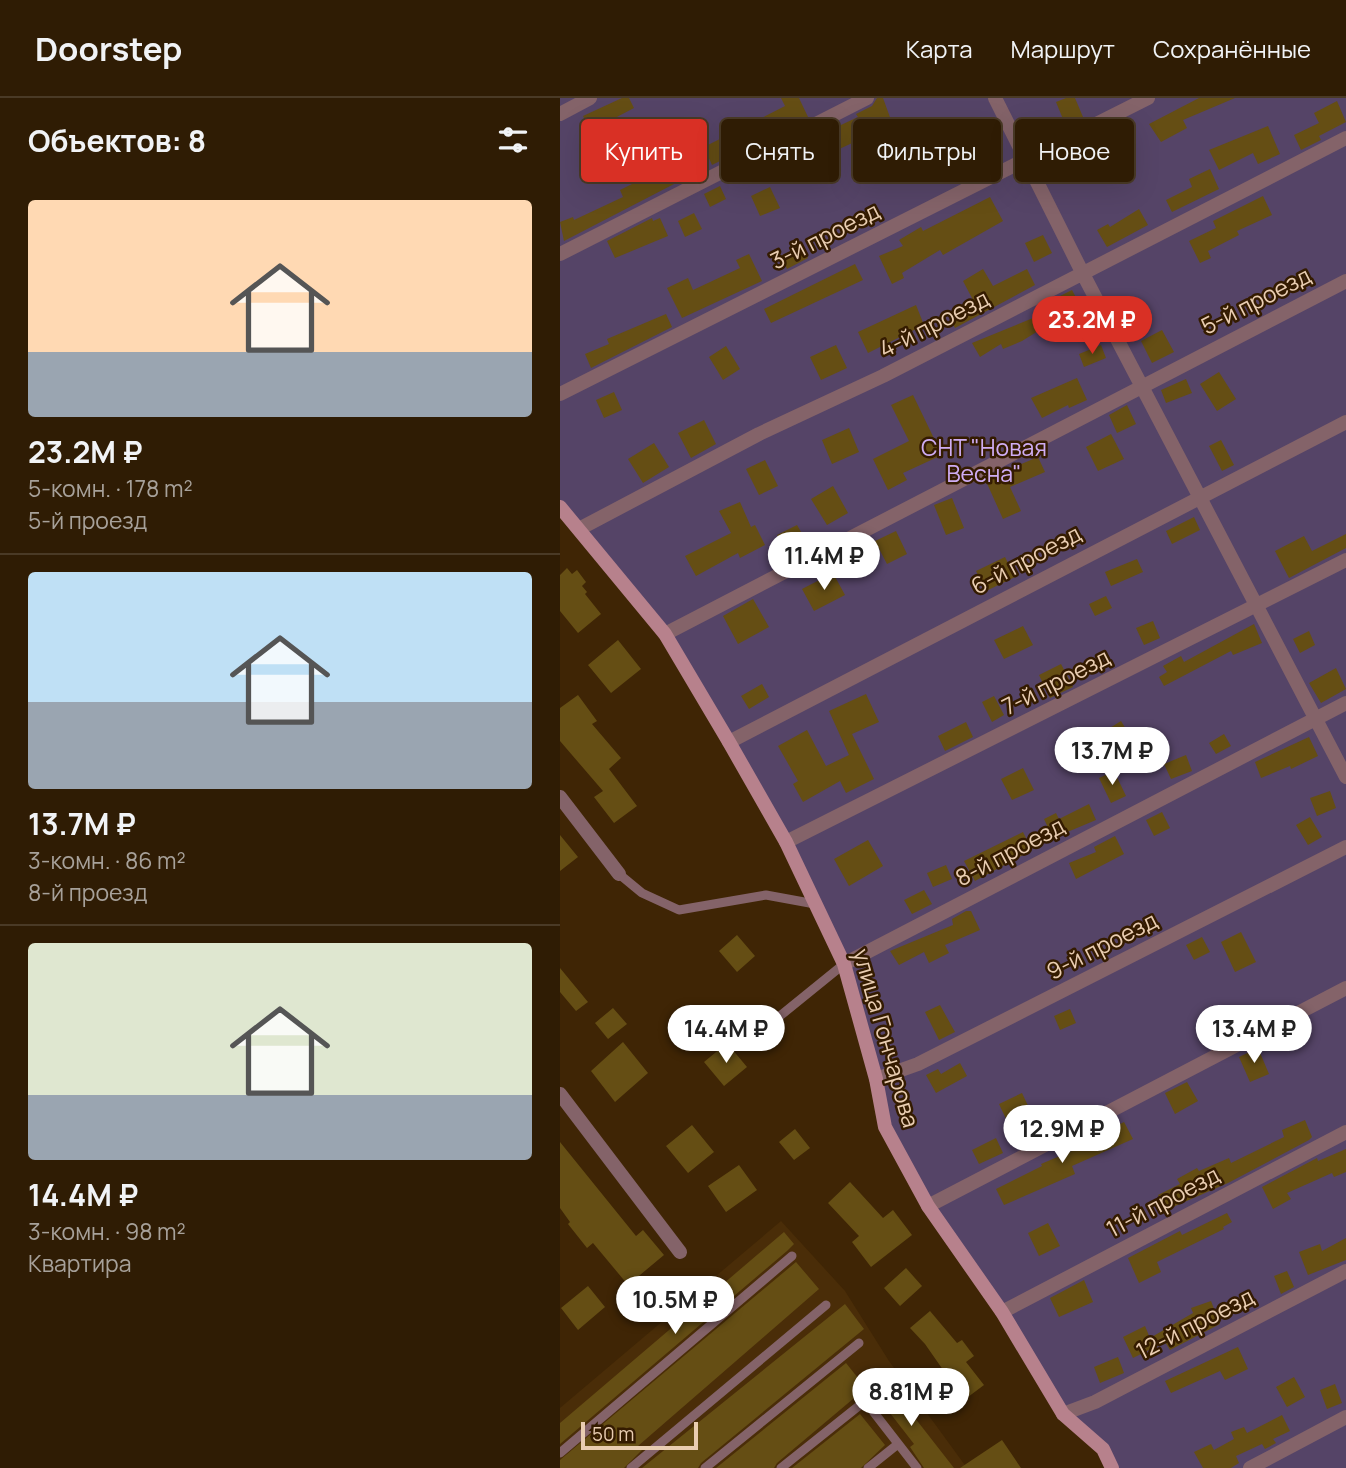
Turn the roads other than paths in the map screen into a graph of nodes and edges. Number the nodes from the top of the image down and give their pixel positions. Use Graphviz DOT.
graph roads {
  1 [pos="590,98"];
  2 [pos="867,98"];
  3 [pos="995,98"];
  4 [pos="1148,98"];
  5 [pos="560,114"];
  6 [pos="1108,119"];
  7 [pos="1015,137"];
  8 [pos="1346,138"];
  9 [pos="1015,167"];
  10 [pos="1037,182"];
  11 [pos="560,254"];
  12 [pos="1082,272"];
  13 [pos="1346,281"];
  14 [pos="1142,384"];
  15 [pos="560,394"];
  16 [pos="1346,422"];
  17 [pos="1200,495"];
  18 [pos="560,507"];
  19 [pos="579,529"];
  20 [pos="1346,561"];
  21 [pos="1258,606"];
  22 [pos="665,634"];
  23 [pos="1346,703"];
  24 [pos="1315,718"];
  25 [pos="729,742"];
  26 [pos="1346,777"];
  27 [pos="560,797"];
  28 [pos="786,842"];
  29 [pos="1346,847"];
  30 [pos="619,874"];
  31 [pos="816,904"];
  32 [pos="844,964"];
  33 [pos="1346,988"];
  34 [pos="754,1037"];
  35 [pos="876,1079"];
  36 [pos="560,1094"];
  37 [pos="1346,1132"];
  38 [pos="928,1206"];
  39 [pos="680,1252"];
  40 [pos="792,1256"];
  41 [pos="1346,1271"];
  42 [pos="826,1305"];
  43 [pos="1002,1312"];
  44 [pos="859,1343"];
  45 [pos="1063,1414"];
  46 [pos="1346,1417"];
  47 [pos="898,1444"];
  48 [pos="560,1453"];
  49 [pos="631,1468"];
  50 [pos="705,1468"];
  51 [pos="782,1468"];
  52 [pos="868,1468"];
  53 [pos="917,1468"];
  54 [pos="1112,1468"];
  55 [pos="1250,1468"];
  1 -- 5 [label="street"];
  2 -- 11 [label="street"];
  3 -- 7 [label="street"];
  4 -- 6 [label="street, 3-й проезд"];
  8 -- 12 [label="street, 4-й проезд"];
  9 -- 15 [label="street, 3-й проезд"];
  10 -- 12 [label="street"];
  12 -- 14 [label="street"];
  12 -- 19 [label="street, 4-й проезд"];
  13 -- 14 [label="street, 5-й проезд"];
  14 -- 17 [label="street"];
  14 -- 22 [label="street, 5-й проезд"];
  16 -- 17 [label="street, 6-й проезд"];
  17 -- 21 [label="street"];
  17 -- 25 [label="street, 6-й проезд"];
  18 -- 19 [label="street, улица Гончарова"];
  19 -- 22 [label="street, улица Гончарова"];
  20 -- 21 [label="street, 7-й проезд"];
  21 -- 24 [label="street"];
  21 -- 28 [label="street, 7-й проезд"];
  22 -- 25 [label="street, улица Гончарова"];
  23 -- 24 [label="street, 8-й проезд"];
  24 -- 26 [label="street"];
  24 -- 32 [label="street, 8-й проезд"];
  25 -- 28 [label="street, улица Гончарова"];
  27 -- 30 [label="street"];
  28 -- 31 [label="street, улица Гончарова"];
  29 -- 35 [label="street, 9-й проезд"];
  30 -- 31 [label="lane"];
  31 -- 32 [label="street, улица Гончарова"];
  32 -- 34 [label="lane"];
  32 -- 35 [label="street, улица Гончарова"];
  33 -- 38 [label="street"];
  35 -- 38 [label="street, улица Гончарова"];
  36 -- 39 [label="street"];
  37 -- 43 [label="street, 11-й проезд"];
  38 -- 43 [label="street, улица Гончарова"];
  40 -- 48 [label="lane"];
  41 -- 45 [label="street, 12-й проезд"];
  42 -- 49 [label="lane"];
  43 -- 45 [label="street, улица Гончарова"];
  44 -- 50 [label="lane"];
  45 -- 54 [label="street, улица Гончарова"];
  46 -- 55 [label="street"];
  47 -- 51 [label="lane"];
  47 -- 52 [label="lane"];
  47 -- 53 [label="lane"];
}
